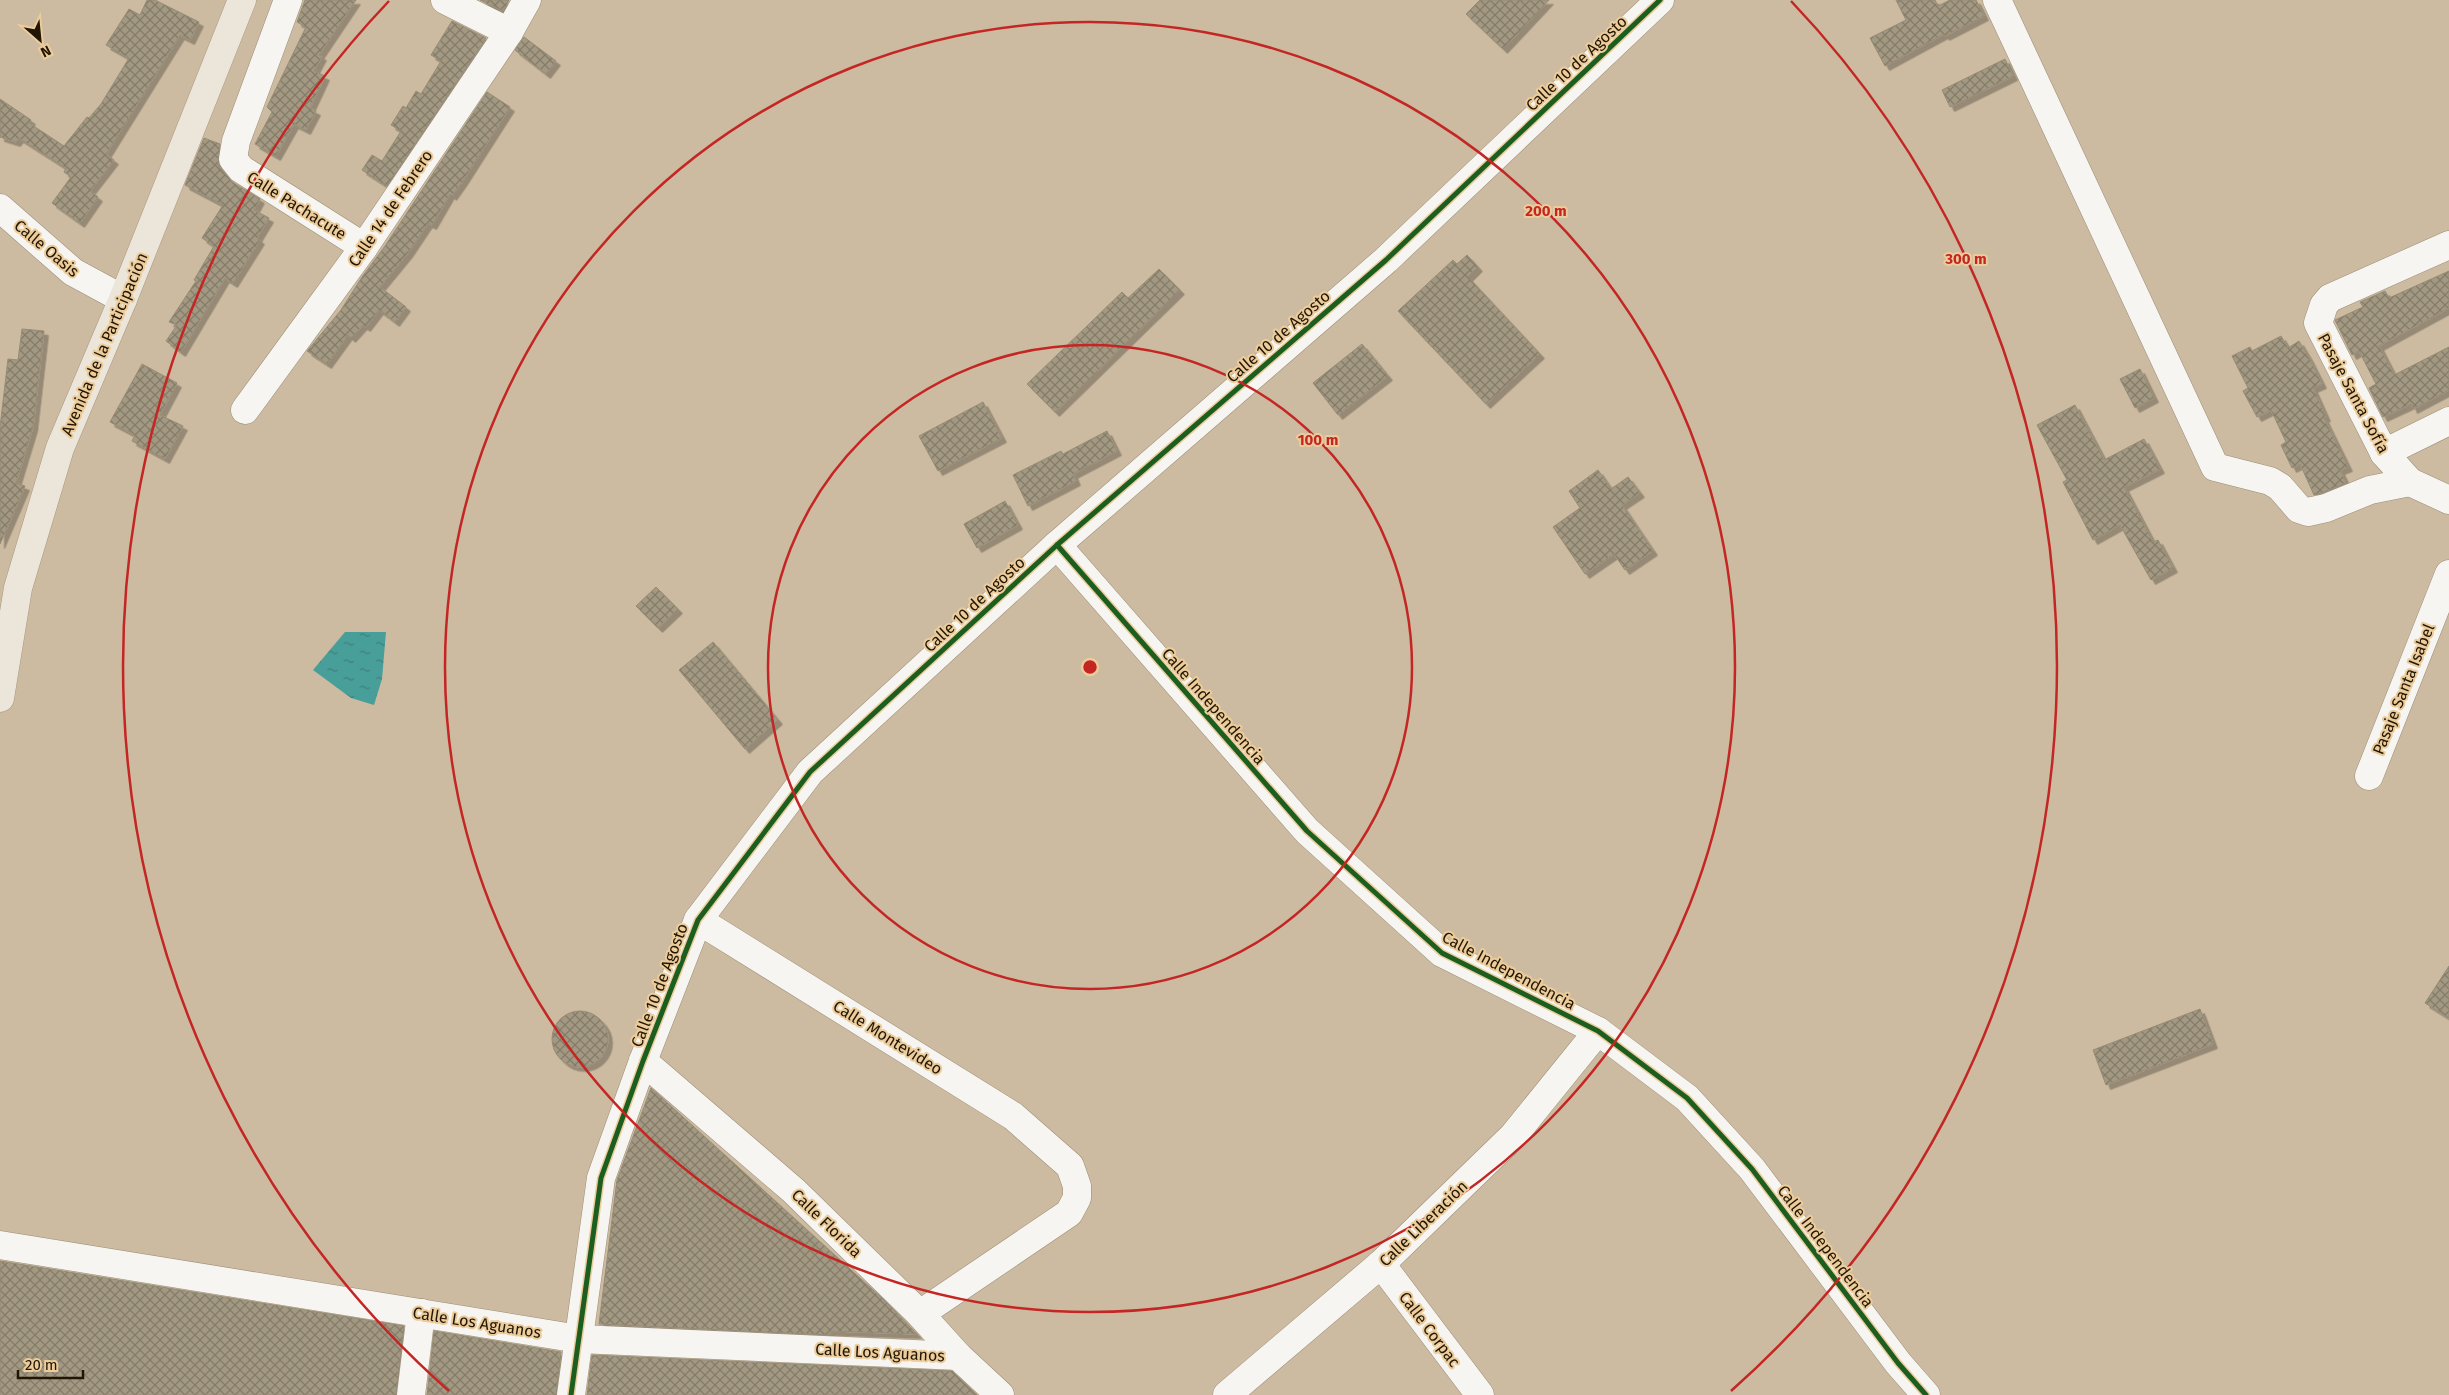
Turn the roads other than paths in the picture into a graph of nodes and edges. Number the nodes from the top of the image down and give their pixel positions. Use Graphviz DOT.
graph roads {
  1 [pos="242,0"];
  2 [pos="288,0"];
  3 [pos="445,0"];
  4 [pos="527,0"];
  5 [pos="1660,0"];
  6 [pos="1997,0"];
  7 [pos="509,32"];
  8 [pos="0,208"];
  9 [pos="2449,245"];
  10 [pos="364,247"];
  11 [pos="123,299"];
  12 [pos="246,410"];
  13 [pos="2449,422"];
  14 [pos="2384,453"];
  15 [pos="2410,482"];
  16 [pos="2449,500"];
  17 [pos="1057,545"];
  18 [pos="2449,574"];
  19 [pos="0,698"];
  20 [pos="2369,776"];
  21 [pos="698,920"];
  22 [pos="1598,1031"];
  23 [pos="643,1061"];
  24 [pos="0,1245"];
  25 [pos="1381,1264"];
  26 [pos="421,1313"];
  27 [pos="920,1314"];
  28 [pos="579,1339"];
  29 [pos="958,1356"];
  30 [pos="411,1395"];
  31 [pos="572,1395"];
  32 [pos="1000,1395"];
  33 [pos="1227,1395"];
  34 [pos="1480,1395"];
  35 [pos="1926,1395"];
  1 -- 11 [label="main road, Avenida de la Participación"];
  2 -- 10 [label="street, Calle Pachacute"];
  3 -- 7 [label="street"];
  4 -- 7 [label="street, Calle 14 de Febrero"];
  5 -- 17 [label="street, Calle 10 de Agosto"];
  6 -- 15 [label="street"];
  7 -- 10 [label="street, Calle 14 de Febrero"];
  8 -- 11 [label="street, Calle Oasis"];
  9 -- 14 [label="street, Pasaje Santa Sofía"];
  10 -- 12 [label="street, Calle 14 de Febrero"];
  11 -- 19 [label="main road, Avenida de la Participación"];
  13 -- 14 [label="street"];
  14 -- 15 [label="street, Pasaje Santa Sofía"];
  15 -- 16 [label="street, Pasaje Santa Sofía"];
  17 -- 21 [label="street, Calle 10 de Agosto"];
  17 -- 22 [label="street, Calle Independencia"];
  18 -- 20 [label="street, Pasaje Santa Isabel"];
  21 -- 23 [label="street, Calle 10 de Agosto"];
  21 -- 27 [label="street, Calle Montevideo"];
  22 -- 25 [label="street, Calle Liberación"];
  22 -- 35 [label="street, Calle Independencia"];
  23 -- 27 [label="street, Calle Florida"];
  23 -- 28 [label="street, Calle 10 de Agosto"];
  24 -- 26 [label="street, Calle Los Aguanos"];
  25 -- 33 [label="street, Calle Liberación"];
  25 -- 34 [label="street, Calle Corpac"];
  26 -- 28 [label="street, Calle Los Aguanos"];
  26 -- 30 [label="street"];
  27 -- 29 [label="street, Calle Florida"];
  28 -- 29 [label="street, Calle Los Aguanos"];
  28 -- 31 [label="street, Calle 10 de Agosto"];
  29 -- 32 [label="street, Calle Florida"];
}
